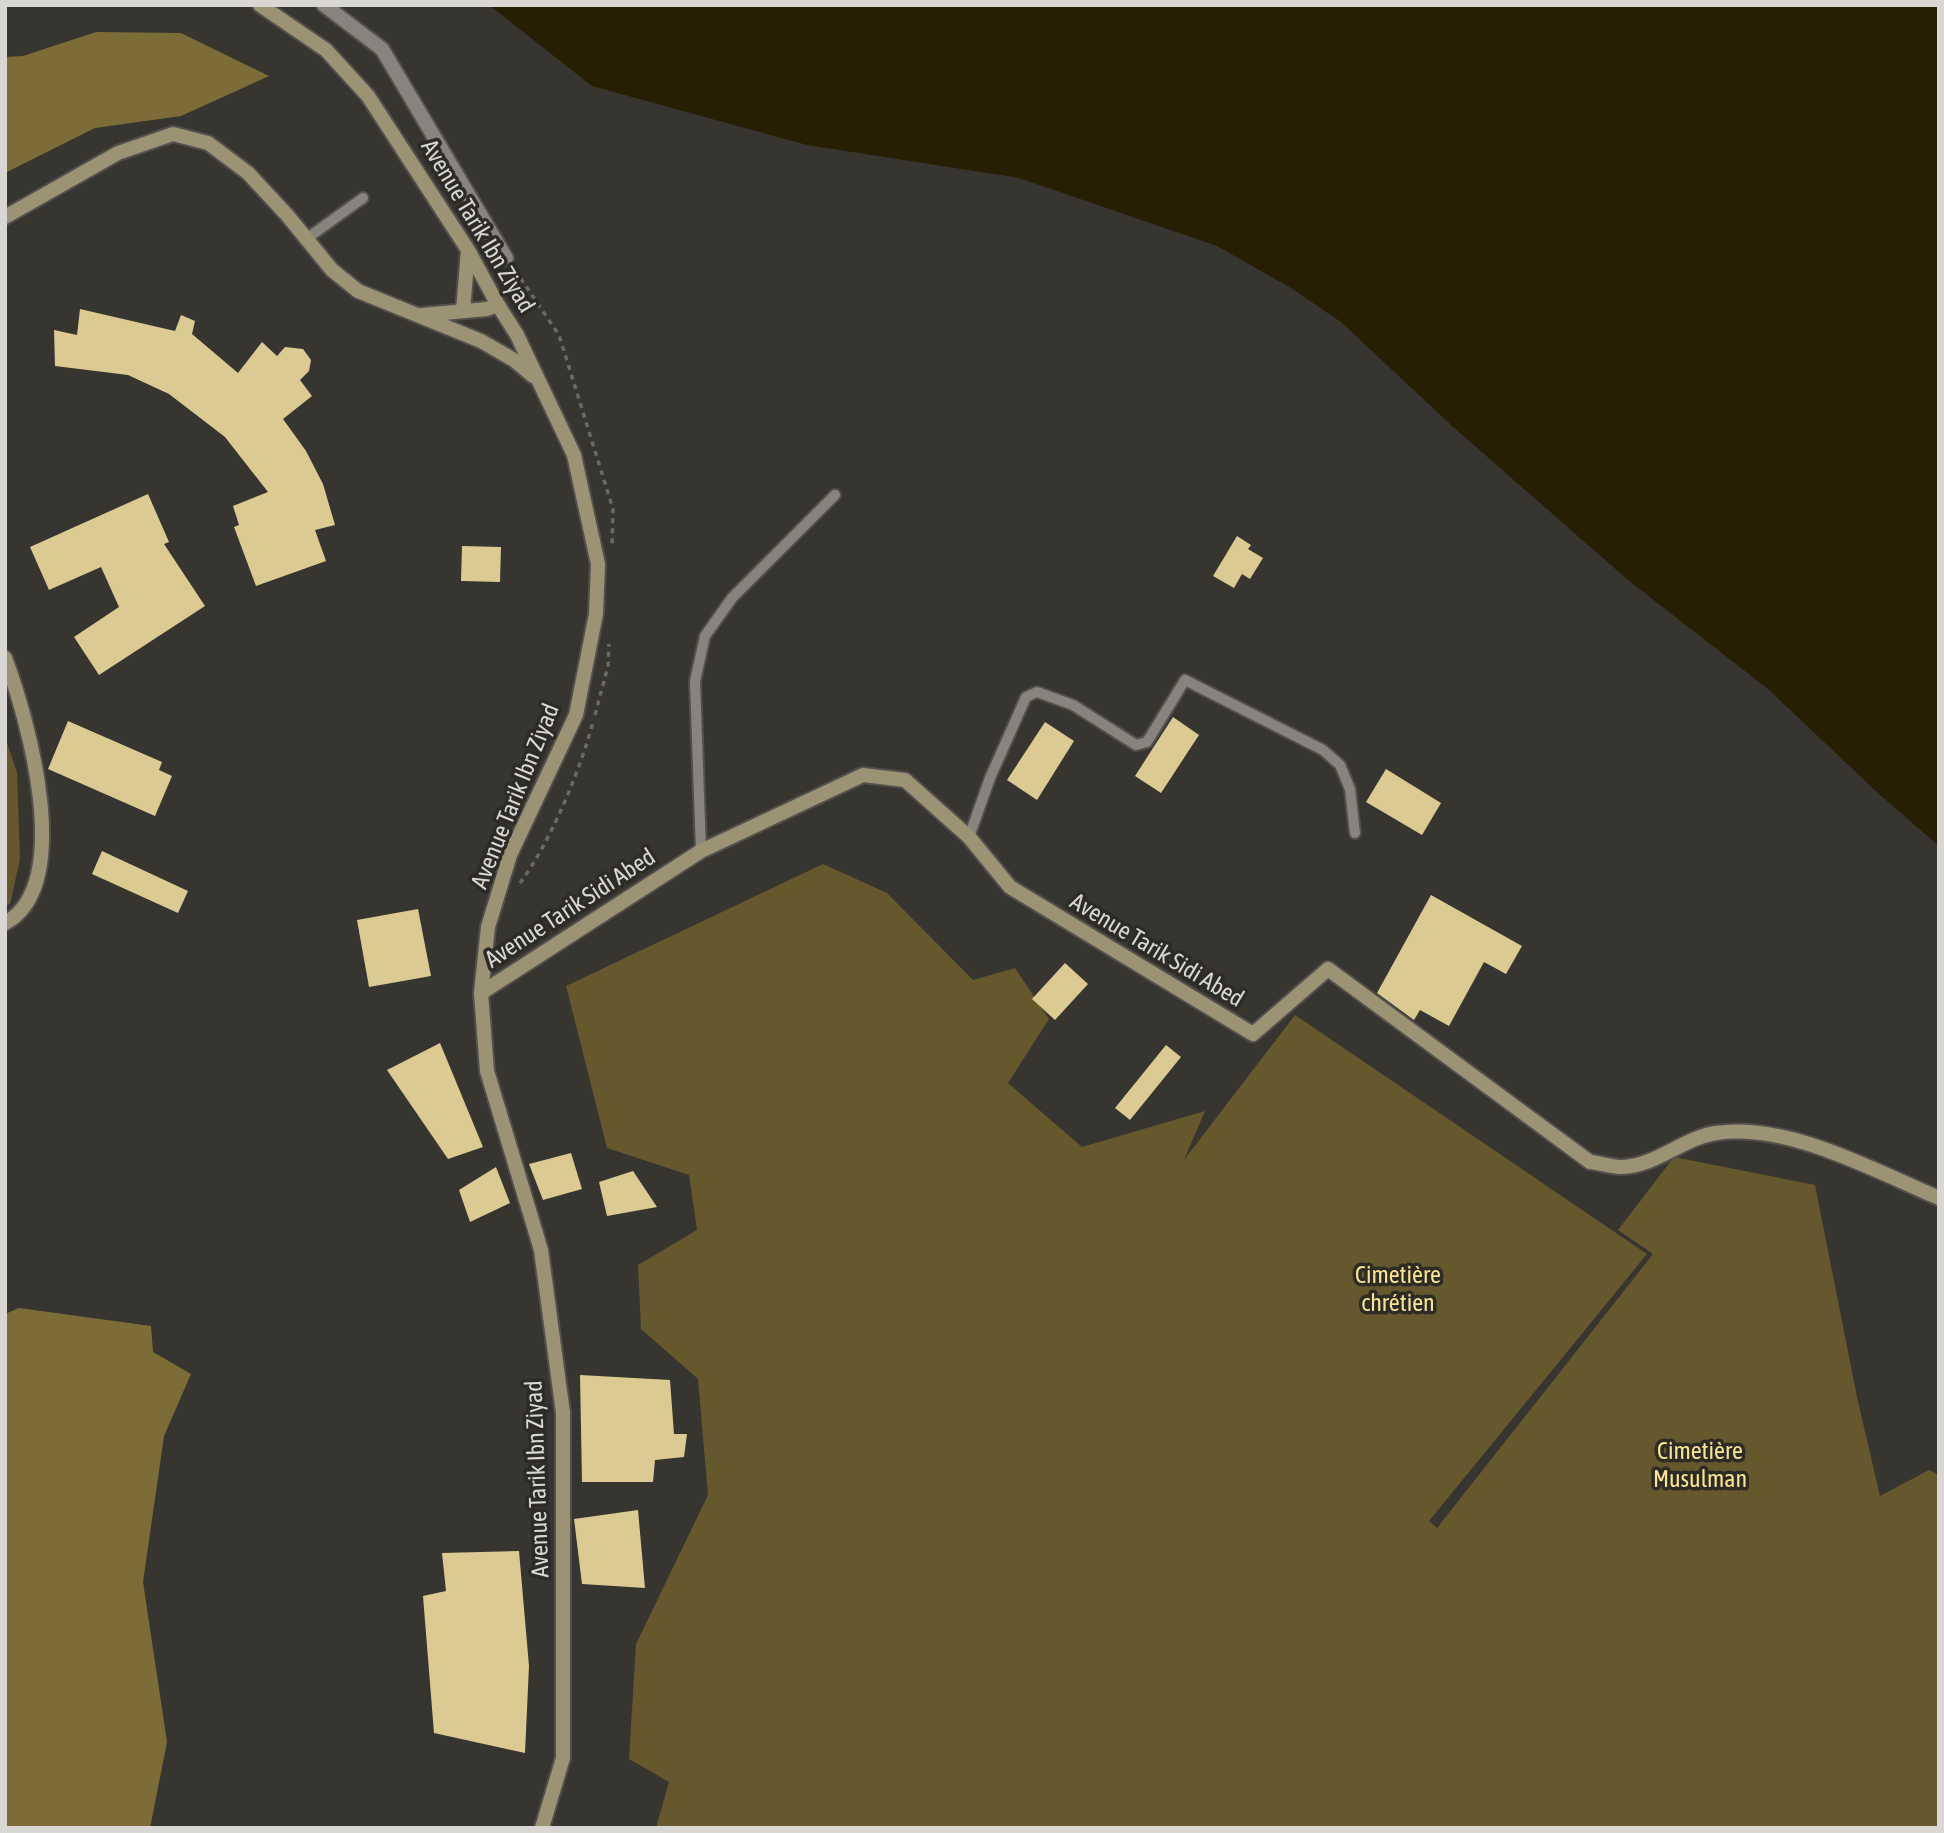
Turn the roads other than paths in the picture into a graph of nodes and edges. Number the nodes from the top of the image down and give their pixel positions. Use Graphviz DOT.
graph roads {
  1 [pos="260,5"];
  2 [pos="324,5"];
  3 [pos="363,198"];
  4 [pos="5,217"];
  5 [pos="306,239"];
  6 [pos="468,250"];
  7 [pos="506,258"];
  8 [pos="498,305"];
  9 [pos="463,311"];
  10 [pos="421,315"];
  11 [pos="517,335"];
  12 [pos="481,341"];
  13 [pos="539,381"];
  14 [pos="835,495"];
  15 [pos="5,658"];
  16 [pos="1355,833"];
  17 [pos="969,836"];
  18 [pos="701,851"];
  19 [pos="5,923"];
  20 [pos="481,993"];
  21 [pos="1939,1198"];
  22 [pos="542,1828"];
  1 -- 6 [label="street, Avenue Tarik Ibn Ziyad"];
  2 -- 7 [label="street"];
  3 -- 5 [label="lane"];
  4 -- 5 [label="street"];
  5 -- 10 [label="street"];
  6 -- 8 [label="street, Avenue Tarik Ibn Ziyad"];
  6 -- 9 [label="street"];
  8 -- 9 [label="street"];
  8 -- 11 [label="street, Avenue Tarik Ibn Ziyad"];
  9 -- 10 [label="street"];
  10 -- 12 [label="street"];
  11 -- 12 [label="street"];
  11 -- 13 [label="street, Avenue Tarik Ibn Ziyad"];
  12 -- 13 [label="street"];
  13 -- 20 [label="street, Avenue Tarik Ibn Ziyad"];
  14 -- 18 [label="lane"];
  15 -- 19 [label="street"];
  16 -- 17 [label="lane"];
  17 -- 18 [label="street, Avenue Tarik Sidi Abed"];
  17 -- 21 [label="street, Avenue Tarik Sidi Abed"];
  18 -- 20 [label="street, Avenue Tarik Sidi Abed"];
  20 -- 22 [label="street, Avenue Tarik Ibn Ziyad"];
}
